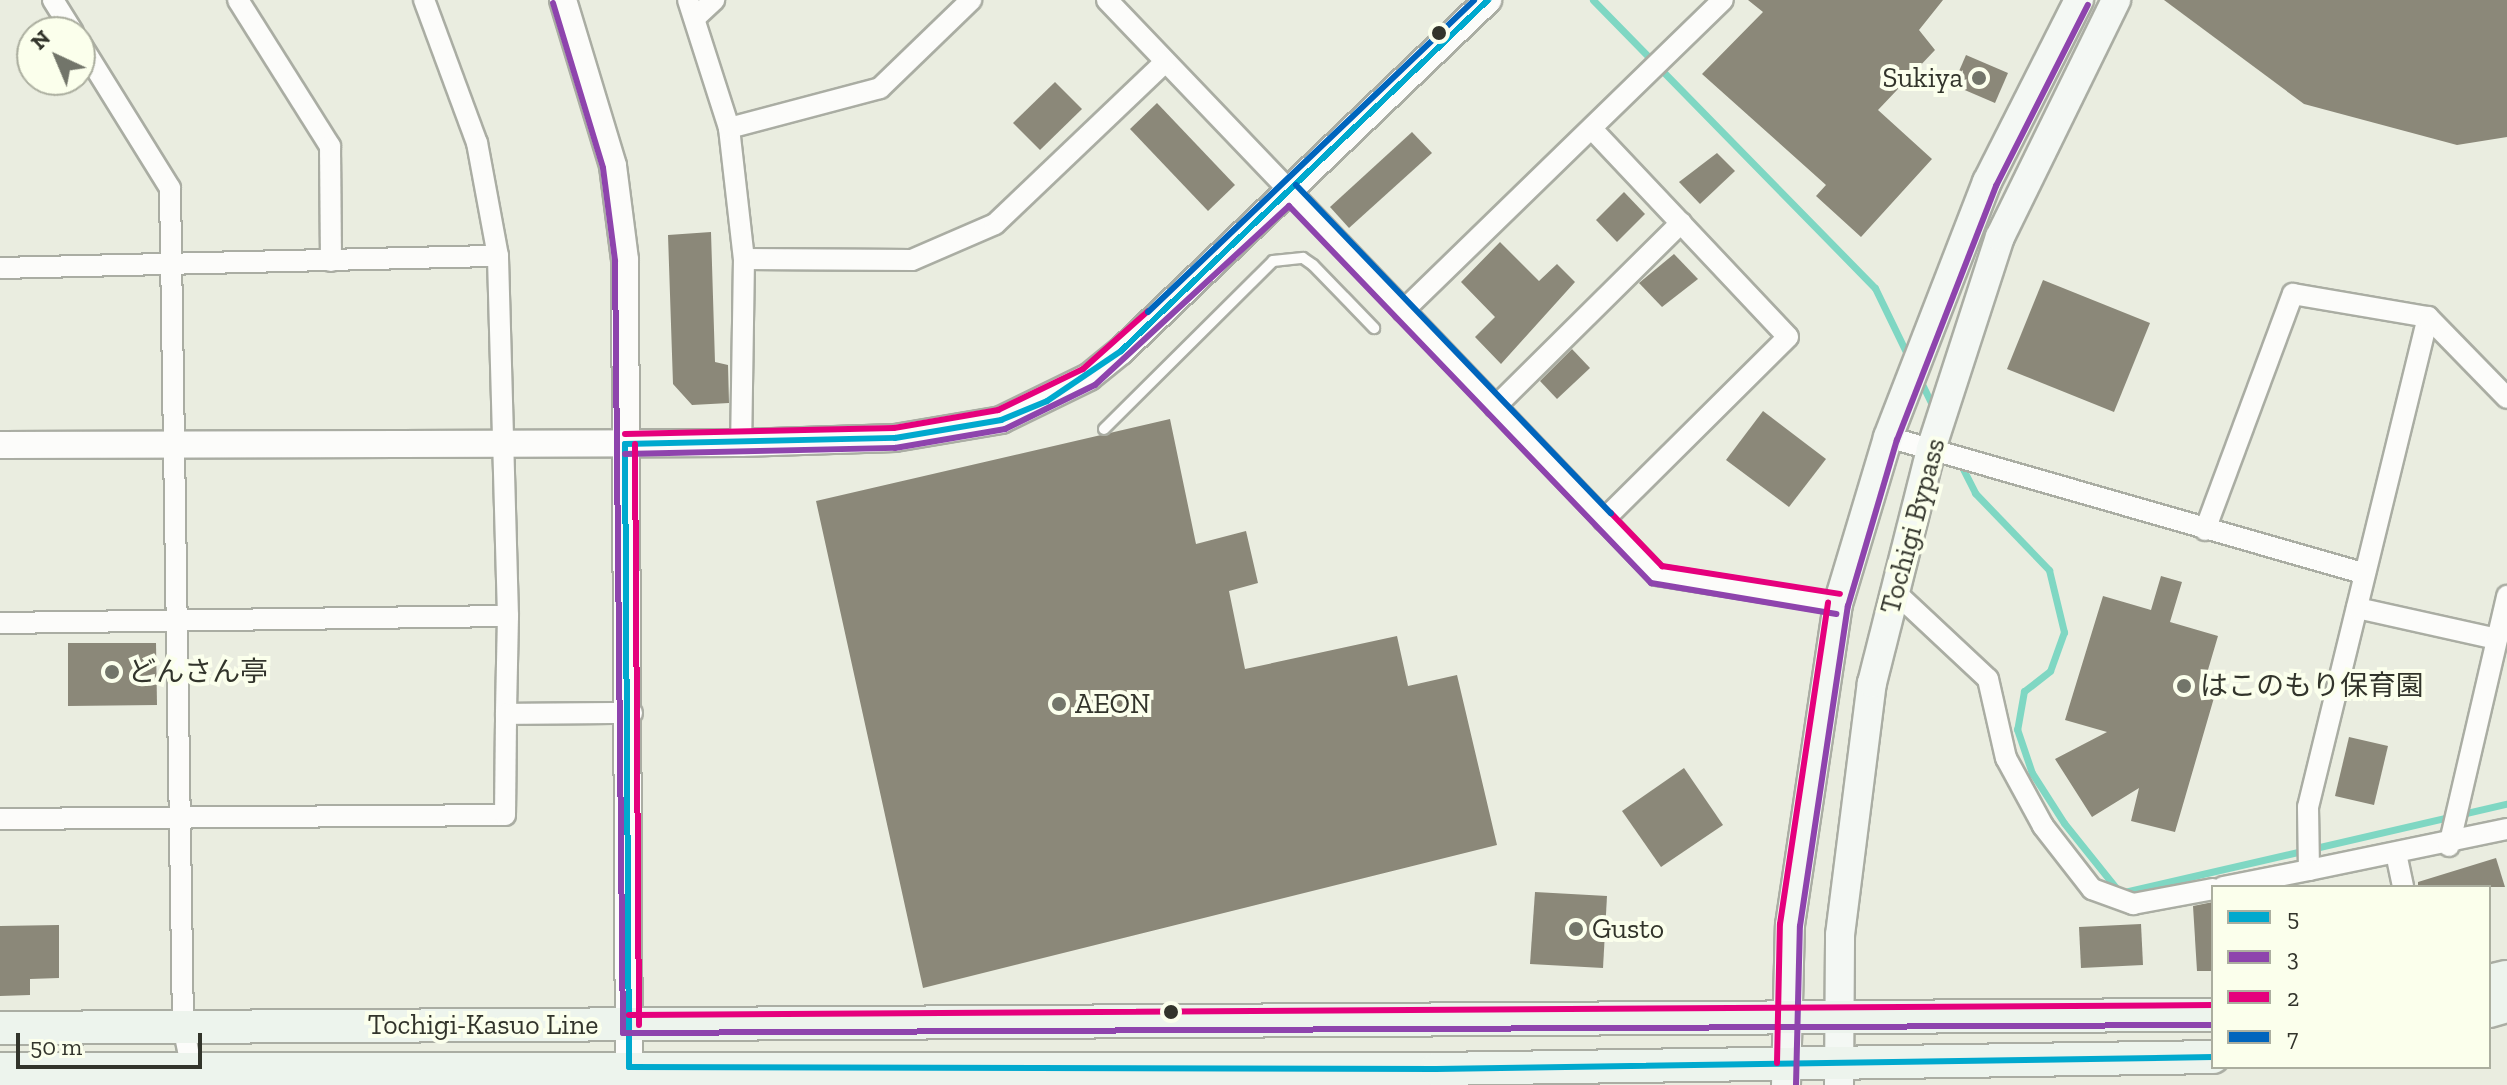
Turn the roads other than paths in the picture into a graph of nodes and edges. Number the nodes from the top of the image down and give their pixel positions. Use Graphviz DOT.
graph roads {
  1 [pos="238,0"];
  2 [pos="424,0"];
  3 [pos="563,0"];
  4 [pos="714,0"];
  5 [pos="971,0"];
  6 [pos="1107,0"];
  7 [pos="1488,0"];
  8 [pos="1723,0"];
  9 [pos="2079,0"];
  10 [pos="2116,0"];
  11 [pos="692,9"];
  12 [pos="1165,62"];
  13 [pos="96,69"];
  14 [pos="729,128"];
  15 [pos="1593,130"];
  16 [pos="1289,192"];
  17 [pos="1681,223"];
  18 [pos="498,256"];
  19 [pos="744,259"];
  20 [pos="331,261"];
  21 [pos="174,265"];
  22 [pos="0,268"];
  23 [pos="1403,311"];
  24 [pos="2428,317"];
  25 [pos="1374,328"];
  26 [pos="2507,398"];
  27 [pos="1495,407"];
  28 [pos="1104,429"];
  29 [pos="1888,437"];
  30 [pos="176,442"];
  31 [pos="741,443"];
  32 [pos="504,444"];
  33 [pos="625,444"];
  34 [pos="0,445"];
  35 [pos="1931,449"];
  36 [pos="1604,520"];
  37 [pos="2205,530"];
  38 [pos="2365,574"];
  39 [pos="1895,592"];
  40 [pos="2507,596"];
  41 [pos="1838,604"];
  42 [pos="2357,608"];
  43 [pos="508,616"];
  44 [pos="0,623"];
  45 [pos="178,623"];
  46 [pos="2497,639"];
  47 [pos="632,713"];
  48 [pos="506,714"];
  49 [pos="180,818"];
  50 [pos="0,819"];
  51 [pos="2507,829"];
  52 [pos="2449,846"];
  53 [pos="2397,858"];
  54 [pos="2309,870"];
  55 [pos="2233,885"];
  56 [pos="2403,885"];
  57 [pos="2211,889"];
  58 [pos="2211,1015"];
  59 [pos="1788,1017"];
  60 [pos="1840,1017"];
  61 [pos="629,1025"];
  62 [pos="183,1026"];
  63 [pos="0,1028"];
  64 [pos="2211,1057"];
  65 [pos="0,1069"];
  66 [pos="1786,1074"];
  67 [pos="1839,1074"];
  68 [pos="194,1076"];
  69 [pos="632,1076"];
  1 -- 20 [label="street"];
  2 -- 18 [label="street"];
  3 -- 33 [label="street"];
  4 -- 11 [label="street"];
  5 -- 14 [label="street"];
  6 -- 12 [label="street"];
  7 -- 16 [label="street"];
  8 -- 15 [label="street"];
  9 -- 29 [label="main road, Tochigi Bypass"];
  10 -- 35 [label="main road, Tochigi Bypass"];
  11 -- 14 [label="street"];
  12 -- 16 [label="street"];
  12 -- 19 [label="street"];
  13 -- 21 [label="street"];
  14 -- 19 [label="street"];
  15 -- 17 [label="street"];
  15 -- 23 [label="street"];
  16 -- 23 [label="street"];
  16 -- 31 [label="street"];
  17 -- 27 [label="street"];
  17 -- 36 [label="street"];
  18 -- 20 [label="street"];
  18 -- 32 [label="street"];
  19 -- 31 [label="street"];
  20 -- 21 [label="street"];
  21 -- 22 [label="street"];
  21 -- 30 [label="street"];
  23 -- 27 [label="street"];
  24 -- 26 [label="street"];
  24 -- 37 [label="street"];
  24 -- 38 [label="street"];
  25 -- 28 [label="lane"];
  27 -- 36 [label="street"];
  29 -- 35 [label="street"];
  29 -- 41 [label="main road, Tochigi Bypass"];
  30 -- 32 [label="street"];
  30 -- 34 [label="street"];
  30 -- 45 [label="street"];
  31 -- 33 [label="street"];
  32 -- 33 [label="street"];
  32 -- 43 [label="street"];
  33 -- 47 [label="street"];
  35 -- 37 [label="street"];
  35 -- 39 [label="main road, Tochigi Bypass"];
  36 -- 41 [label="street"];
  37 -- 38 [label="street"];
  38 -- 42 [label="street"];
  39 -- 57 [label="street"];
  39 -- 60 [label="main road, Tochigi Bypass"];
  40 -- 46 [label="street"];
  41 -- 59 [label="main road, Tochigi Bypass"];
  42 -- 46 [label="street"];
  42 -- 54 [label="street"];
  43 -- 45 [label="street"];
  43 -- 48 [label="street"];
  44 -- 45 [label="street"];
  45 -- 49 [label="street"];
  46 -- 52 [label="street"];
  47 -- 48 [label="street"];
  47 -- 61 [label="street"];
  48 -- 49 [label="street"];
  49 -- 50 [label="street"];
  49 -- 62 [label="street"];
  51 -- 52 [label="street"];
  52 -- 53 [label="street"];
  53 -- 54 [label="street"];
  53 -- 56 [label="street"];
  54 -- 55 [label="street"];
  58 -- 60 [label="main road, Tochigi-Kasuo Line"];
  59 -- 60 [label="main road, Tochigi-Kasuo Line"];
  59 -- 61 [label="main road, Tochigi-Kasuo Line"];
  59 -- 66 [label="main road, Tochigi Bypass"];
  60 -- 67 [label="main road, Tochigi Bypass"];
  61 -- 62 [label="main road, Tochigi-Kasuo Line"];
  61 -- 69 [label="street"];
  62 -- 63 [label="main road, Tochigi-Kasuo Line"];
  62 -- 68 [label="street"];
  64 -- 67 [label="main road, Tochigi-Kasuo Line"];
  65 -- 68 [label="main road, Tochigi-Kasuo Line"];
  66 -- 67 [label="main road, Tochigi-Kasuo Line"];
  66 -- 69 [label="main road, Tochigi-Kasuo Line"];
  68 -- 69 [label="main road, Tochigi-Kasuo Line"];
}
